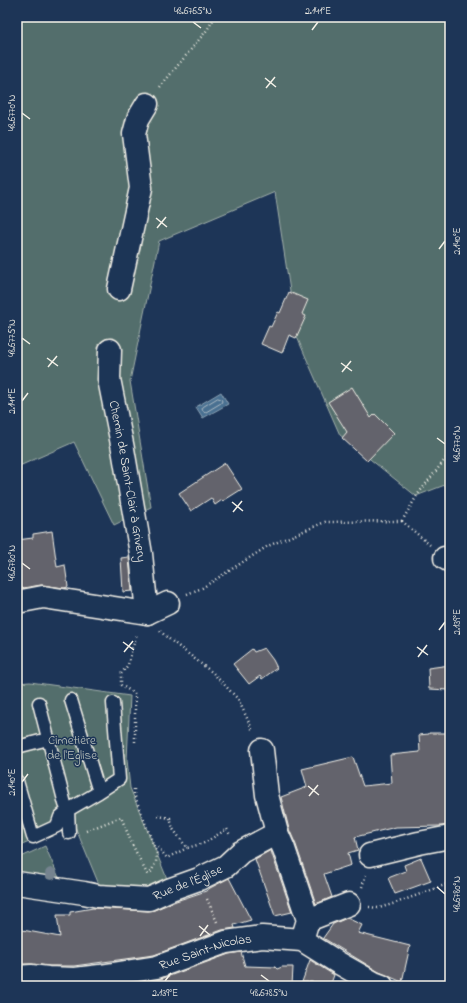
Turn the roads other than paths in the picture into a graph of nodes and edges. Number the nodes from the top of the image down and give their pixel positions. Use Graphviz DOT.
graph roads {
  1 [pos="147,104"];
  2 [pos="119,289"];
  3 [pos="110,350"];
  4 [pos="17,602"];
  5 [pos="168,603"];
  6 [pos="147,613"];
  7 [pos="71,700"];
  8 [pos="39,703"];
  9 [pos="113,703"];
  10 [pos="48,739"];
  11 [pos="17,746"];
  12 [pos="262,750"];
  13 [pos="17,781"];
  14 [pos="99,792"];
  15 [pos="68,810"];
  16 [pos="69,833"];
  17 [pos="277,833"];
  18 [pos="450,837"];
  19 [pos="370,855"];
  20 [pos="17,883"];
  21 [pos="349,904"];
  22 [pos="305,930"];
  23 [pos="17,977"];
  24 [pos="382,986"];
  1 -- 2 [label="street"];
  3 -- 6 [label="street, Chemin de Saint-Clair à Grivery"];
  4 -- 6 [label="street"];
  5 -- 6 [label="street"];
  7 -- 14 [label="lane"];
  8 -- 10 [label="lane"];
  9 -- 14 [label="lane"];
  10 -- 11 [label="lane"];
  10 -- 15 [label="lane"];
  12 -- 17 [label="street"];
  13 -- 15 [label="lane"];
  14 -- 15 [label="lane"];
  15 -- 16 [label="lane"];
  17 -- 20 [label="street, Rue de l'Église"];
  17 -- 22 [label="street"];
  18 -- 19 [label="street"];
  21 -- 22 [label="street"];
  22 -- 23 [label="street, Rue Saint-Nicolas"];
  22 -- 24 [label="street, Rue Saint-Nicolas"];
}
